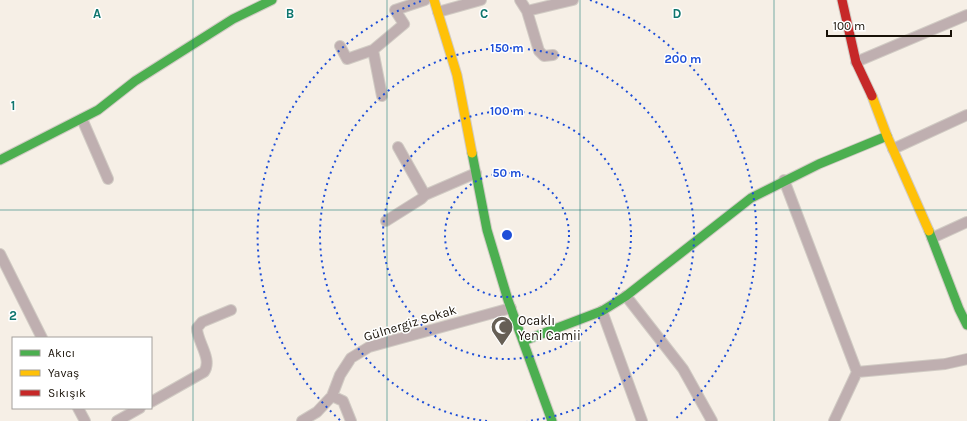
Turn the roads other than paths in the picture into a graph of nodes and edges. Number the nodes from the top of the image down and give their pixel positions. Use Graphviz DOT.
graph roads {
  1 [pos="272,0"];
  2 [pos="424,0"];
  3 [pos="434,0"];
  4 [pos="481,0"];
  5 [pos="520,0"];
  6 [pos="573,0"];
  7 [pos="842,0"];
  8 [pos="527,11"];
  9 [pos="438,12"];
  10 [pos="967,15"];
  11 [pos="340,46"];
  12 [pos="373,50"];
  13 [pos="554,55"];
  14 [pos="856,62"];
  15 [pos="382,96"];
  16 [pos="967,115"];
  17 [pos="82,119"];
  18 [pos="887,136"];
  19 [pos="398,147"];
  20 [pos="894,149"];
  21 [pos="0,160"];
  22 [pos="476,173"];
  23 [pos="108,179"];
  24 [pos="784,180"];
  25 [pos="425,195"];
  26 [pos="386,221"];
  27 [pos="967,222"];
  28 [pos="932,238"];
  29 [pos="0,254"];
  30 [pos="626,296"];
  31 [pos="511,308"];
  32 [pos="231,310"];
  33 [pos="602,310"];
  34 [pos="967,325"];
  35 [pos="42,337"];
  36 [pos="523,341"];
  37 [pos="967,358"];
  38 [pos="857,372"];
  39 [pos="332,396"];
  40 [pos="152,401"];
  41 [pos="79,409"];
  42 [pos="138,409"];
  43 [pos="85,421"];
  44 [pos="117,421"];
  45 [pos="302,421"];
  46 [pos="351,421"];
  47 [pos="552,421"];
  48 [pos="642,421"];
  49 [pos="712,421"];
  50 [pos="834,421"];
  1 -- 17 [label="street"];
  2 -- 12 [label="street"];
  3 -- 9 [label="street"];
  4 -- 9 [label="street"];
  5 -- 8 [label="street"];
  6 -- 8 [label="street"];
  7 -- 14 [label="street"];
  8 -- 13 [label="street"];
  9 -- 22 [label="street"];
  10 -- 14 [label="street"];
  11 -- 12 [label="street"];
  12 -- 15 [label="street"];
  14 -- 18 [label="street"];
  16 -- 20 [label="street"];
  17 -- 21 [label="street"];
  17 -- 23 [label="street"];
  18 -- 20 [label="street"];
  18 -- 24 [label="street"];
  19 -- 25 [label="street"];
  20 -- 28 [label="street"];
  22 -- 25 [label="street"];
  22 -- 31 [label="street"];
  24 -- 30 [label="street"];
  24 -- 38 [label="street"];
  25 -- 26 [label="street"];
  27 -- 28 [label="street"];
  28 -- 34 [label="street"];
  29 -- 35 [label="street"];
  30 -- 33 [label="street"];
  30 -- 49 [label="street"];
  31 -- 36 [label="street"];
  31 -- 39 [label="street, Gülnergiz Sokak"];
  32 -- 40 [label="street"];
  33 -- 36 [label="street"];
  33 -- 48 [label="street"];
  36 -- 47 [label="street"];
  37 -- 38 [label="street"];
  38 -- 50 [label="street"];
  39 -- 45 [label="street, Gülnergiz Sokak"];
  39 -- 46 [label="street"];
  41 -- 43 [label="street"];
  42 -- 44 [label="street"];
}
